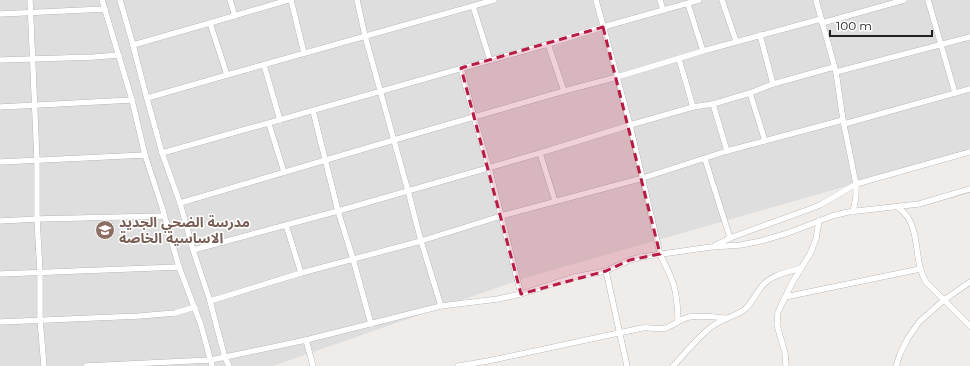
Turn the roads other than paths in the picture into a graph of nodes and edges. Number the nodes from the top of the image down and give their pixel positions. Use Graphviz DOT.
graph roads {
  1 [pos="30,0"];
  2 [pos="102,0"];
  3 [pos="120,0"];
  4 [pos="230,0"];
  5 [pos="264,0"];
  6 [pos="289,0"];
  7 [pos="356,0"];
  8 [pos="494,0"];
  9 [pos="596,0"];
  10 [pos="660,0"];
  11 [pos="699,0"];
  12 [pos="722,0"];
  13 [pos="816,0"];
  14 [pos="904,0"];
  15 [pos="928,0"];
  16 [pos="480,2"];
  17 [pos="688,4"];
  18 [pos="266,6"];
  19 [pos="473,6"];
  20 [pos="105,9"];
  21 [pos="663,10"];
  22 [pos="30,12"];
  23 [pos="0,14"];
  24 [pos="235,16"];
  25 [pos="821,21"];
  26 [pos="210,23"];
  27 [pos="603,27"];
  28 [pos="760,35"];
  29 [pos="365,36"];
  30 [pos="970,37"];
  31 [pos="736,41"];
  32 [pos="548,44"];
  33 [pos="133,45"];
  34 [pos="941,45"];
  35 [pos="703,51"];
  36 [pos="304,53"];
  37 [pos="119,55"];
  38 [pos="32,59"];
  39 [pos="679,59"];
  40 [pos="0,60"];
  41 [pos="490,60"];
  42 [pos="264,65"];
  43 [pos="461,68"];
  44 [pos="835,70"];
  45 [pos="227,74"];
  46 [pos="617,77"];
  47 [pos="774,84"];
  48 [pos="970,88"];
  49 [pos="381,91"];
  50 [pos="564,91"];
  51 [pos="750,93"];
  52 [pos="955,93"];
  53 [pos="147,98"];
  54 [pos="132,100"];
  55 [pos="713,104"];
  56 [pos="34,106"];
  57 [pos="0,107"];
  58 [pos="693,107"];
  59 [pos="313,111"];
  60 [pos="474,117"];
  61 [pos="280,120"];
  62 [pos="844,122"];
  63 [pos="269,124"];
  64 [pos="630,125"];
  65 [pos="394,140"];
  66 [pos="764,141"];
  67 [pos="727,151"];
  68 [pos="970,152"];
  69 [pos="162,153"];
  70 [pos="540,153"];
  71 [pos="145,155"];
  72 [pos="705,159"];
  73 [pos="37,160"];
  74 [pos="325,161"];
  75 [pos="0,162"];
  76 [pos="489,168"];
  77 [pos="284,172"];
  78 [pos="642,178"];
  79 [pos="856,184"];
  80 [pos="970,189"];
  81 [pos="408,190"];
  82 [pos="555,201"];
  83 [pos="180,203"];
  84 [pos="898,207"];
  85 [pos="338,211"];
  86 [pos="853,212"];
  87 [pos="164,216"];
  88 [pos="501,216"];
  89 [pos="37,219"];
  90 [pos="0,221"];
  91 [pos="819,221"];
  92 [pos="286,225"];
  93 [pos="730,238"];
  94 [pos="421,241"];
  95 [pos="711,247"];
  96 [pos="193,250"];
  97 [pos="660,254"];
  98 [pos="353,259"];
  99 [pos="179,267"];
  100 [pos="801,268"];
  101 [pos="920,269"];
  102 [pos="606,271"];
  103 [pos="40,272"];
  104 [pos="301,273"];
  105 [pos="0,274"];
  106 [pos="970,282"];
  107 [pos="521,294"];
  108 [pos="785,297"];
  109 [pos="944,300"];
  110 [pos="210,301"];
  111 [pos="441,306"];
  112 [pos="195,307"];
  113 [pos="726,318"];
  114 [pos="40,320"];
  115 [pos="678,321"];
  116 [pos="0,322"];
  117 [pos="371,324"];
  118 [pos="970,326"];
  119 [pos="619,333"];
  120 [pos="306,340"];
  121 [pos="225,358"];
  122 [pos="488,361"];
  123 [pos="211,363"];
  124 [pos="152,364"];
  125 [pos="44,366"];
  126 [pos="86,366"];
  127 [pos="229,366"];
  128 [pos="313,366"];
  129 [pos="458,366"];
  130 [pos="493,366"];
  131 [pos="627,366"];
  132 [pos="673,366"];
  133 [pos="786,366"];
  134 [pos="896,366"];
  1 -- 22 [label="street"];
  2 -- 20 [label="street"];
  3 -- 33 [label="street"];
  4 -- 24 [label="street"];
  5 -- 18 [label="street"];
  6 -- 18 [label="street"];
  6 -- 36 [label="street"];
  7 -- 29 [label="street"];
  8 -- 16 [label="street"];
  9 -- 27 [label="street"];
  10 -- 21 [label="street"];
  11 -- 17 [label="street"];
  12 -- 31 [label="street"];
  13 -- 25 [label="street"];
  14 -- 25 [label="street"];
  15 -- 34 [label="street"];
  16 -- 19 [label="street"];
  17 -- 21 [label="street"];
  17 -- 35 [label="street"];
  18 -- 24 [label="street"];
  19 -- 29 [label="street"];
  19 -- 41 [label="street"];
  20 -- 22 [label="street"];
  20 -- 37 [label="street"];
  21 -- 27 [label="street"];
  22 -- 23 [label="street"];
  22 -- 38 [label="street"];
  24 -- 26 [label="street"];
  25 -- 28 [label="street"];
  25 -- 44 [label="street"];
  26 -- 33 [label="street"];
  26 -- 45 [label="street"];
  27 -- 32 [label="street"];
  27 -- 46 [label="street"];
  28 -- 31 [label="street"];
  28 -- 47 [label="street"];
  29 -- 36 [label="street"];
  29 -- 49 [label="street"];
  30 -- 34 [label="street"];
  31 -- 35 [label="street"];
  32 -- 41 [label="street"];
  32 -- 50 [label="street"];
  33 -- 53 [label="street"];
  34 -- 44 [label="street"];
  34 -- 52 [label="street"];
  35 -- 39 [label="street"];
  36 -- 42 [label="street"];
  37 -- 38 [label="street"];
  37 -- 54 [label="street"];
  38 -- 40 [label="street"];
  38 -- 56 [label="street"];
  39 -- 46 [label="street"];
  39 -- 58 [label="street"];
  41 -- 43 [label="street"];
  42 -- 45 [label="street"];
  42 -- 61 [label="street"];
  43 -- 49 [label="street"];
  43 -- 60 [label="street"];
  44 -- 47 [label="street"];
  44 -- 62 [label="street"];
  45 -- 53 [label="street"];
  46 -- 50 [label="street"];
  46 -- 64 [label="street"];
  47 -- 51 [label="street"];
  48 -- 52 [label="street"];
  49 -- 59 [label="street"];
  49 -- 65 [label="street"];
  50 -- 60 [label="street"];
  51 -- 55 [label="street"];
  51 -- 66 [label="street"];
  52 -- 62 [label="street"];
  53 -- 69 [label="street"];
  54 -- 56 [label="street"];
  54 -- 71 [label="street"];
  55 -- 58 [label="street"];
  55 -- 67 [label="street"];
  56 -- 57 [label="street"];
  56 -- 73 [label="street"];
  58 -- 64 [label="street"];
  59 -- 61 [label="street"];
  59 -- 74 [label="street"];
  60 -- 65 [label="street"];
  60 -- 76 [label="street"];
  61 -- 63 [label="street"];
  62 -- 66 [label="street"];
  62 -- 79 [label="street"];
  63 -- 69 [label="street"];
  63 -- 77 [label="street"];
  64 -- 70 [label="street"];
  64 -- 78 [label="street"];
  65 -- 74 [label="street"];
  65 -- 81 [label="street"];
  66 -- 67 [label="street"];
  67 -- 72 [label="street"];
  68 -- 79 [label="street"];
  69 -- 83 [label="street"];
  70 -- 76 [label="street"];
  70 -- 82 [label="street"];
  71 -- 73 [label="street"];
  71 -- 87 [label="street"];
  72 -- 78 [label="street"];
  72 -- 93 [label="street"];
  73 -- 75 [label="street"];
  73 -- 89 [label="street"];
  74 -- 77 [label="street"];
  74 -- 85 [label="street"];
  76 -- 81 [label="street"];
  76 -- 88 [label="street"];
  77 -- 83 [label="street"];
  78 -- 82 [label="street"];
  78 -- 97 [label="street"];
  79 -- 86 [label="street"];
  79 -- 93 [label="street"];
  80 -- 84 [label="street"];
  81 -- 85 [label="street"];
  81 -- 94 [label="street"];
  82 -- 88 [label="street"];
  83 -- 96 [label="street"];
  84 -- 86 [label="street"];
  84 -- 101 [label="street"];
  85 -- 92 [label="street"];
  85 -- 98 [label="street"];
  86 -- 91 [label="street"];
  87 -- 89 [label="street"];
  87 -- 99 [label="street"];
  88 -- 94 [label="street"];
  88 -- 107 [label="street"];
  89 -- 90 [label="street"];
  89 -- 103 [label="street"];
  91 -- 95 [label="street"];
  91 -- 100 [label="street"];
  92 -- 96 [label="street"];
  92 -- 104 [label="street"];
  93 -- 95 [label="street"];
  94 -- 98 [label="street"];
  94 -- 111 [label="street"];
  95 -- 97 [label="street"];
  96 -- 110 [label="street"];
  97 -- 102 [label="street"];
  97 -- 115 [label="street"];
  98 -- 104 [label="street"];
  98 -- 117 [label="street"];
  99 -- 103 [label="street"];
  99 -- 112 [label="street"];
  100 -- 108 [label="street"];
  100 -- 113 [label="street"];
  101 -- 108 [label="street"];
  101 -- 109 [label="street"];
  102 -- 107 [label="street"];
  102 -- 119 [label="street"];
  103 -- 105 [label="street"];
  103 -- 114 [label="street"];
  104 -- 110 [label="street"];
  106 -- 109 [label="street"];
  107 -- 111 [label="street"];
  108 -- 133 [label="street"];
  109 -- 118 [label="street"];
  109 -- 134 [label="street"];
  110 -- 121 [label="street"];
  111 -- 117 [label="street"];
  112 -- 114 [label="street"];
  112 -- 123 [label="street"];
  113 -- 115 [label="street"];
  113 -- 132 [label="street"];
  114 -- 116 [label="street"];
  114 -- 125 [label="street"];
  115 -- 119 [label="street"];
  117 -- 120 [label="street"];
  119 -- 122 [label="street"];
  119 -- 131 [label="street"];
  120 -- 121 [label="street"];
  120 -- 128 [label="street"];
  121 -- 123 [label="street"];
  121 -- 127 [label="street"];
  122 -- 129 [label="street"];
  122 -- 130 [label="street"];
  123 -- 124 [label="street"];
  124 -- 126 [label="street"];
}
